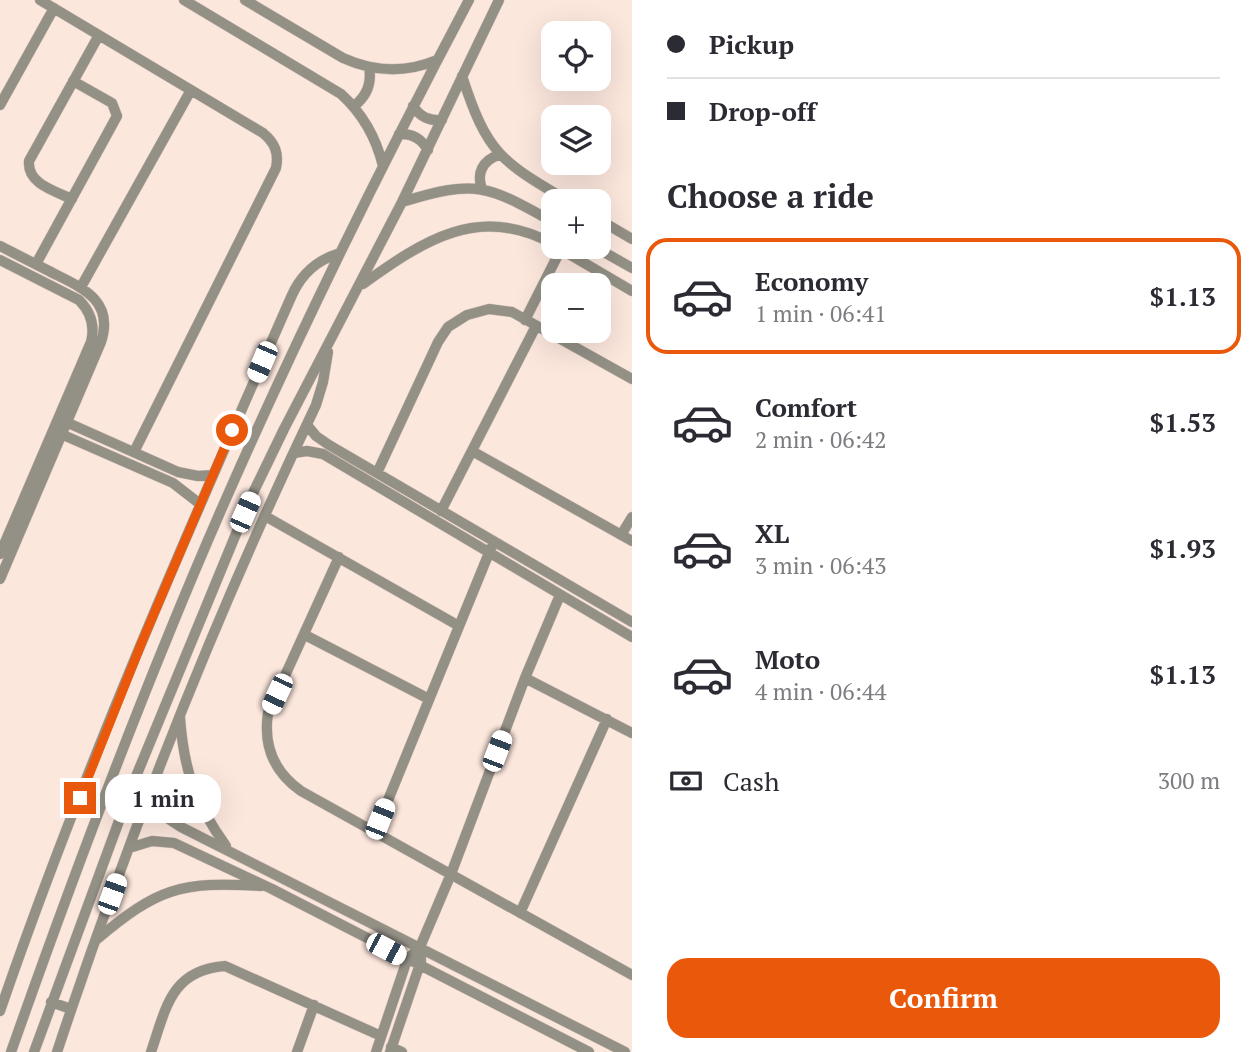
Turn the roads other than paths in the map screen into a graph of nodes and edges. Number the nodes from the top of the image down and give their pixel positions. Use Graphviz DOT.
graph roads {
  1 [pos="40,0"];
  2 [pos="184,0"];
  3 [pos="245,0"];
  4 [pos="469,0"];
  5 [pos="499,0"];
  6 [pos="54,8"];
  7 [pos="99,35"];
  8 [pos="437,60"];
  9 [pos="369,67"];
  10 [pos="462,76"];
  11 [pos="73,81"];
  12 [pos="191,90"];
  13 [pos="0,105"];
  14 [pos="354,106"];
  15 [pos="413,106"];
  16 [pos="442,120"];
  17 [pos="399,134"];
  18 [pos="428,150"];
  19 [pos="499,155"];
  20 [pos="383,166"];
  21 [pos="482,189"];
  22 [pos="548,189"];
  23 [pos="72,200"];
  24 [pos="402,202"];
  25 [pos="541,215"];
  26 [pos="611,227"];
  27 [pos="541,239"];
  28 [pos="632,239"];
  29 [pos="0,246"];
  30 [pos="340,253"];
  31 [pos="611,256"];
  32 [pos="553,259"];
  33 [pos="578,259"];
  34 [pos="0,260"];
  35 [pos="36,264"];
  36 [pos="632,268"];
  37 [pos="360,286"];
  38 [pos="81,287"];
  39 [pos="632,291"];
  40 [pos="525,320"];
  41 [pos="536,326"];
  42 [pos="328,347"];
  43 [pos="632,379"];
  44 [pos="64,418"];
  45 [pos="307,425"];
  46 [pos="61,433"];
  47 [pos="472,451"];
  48 [pos="134,453"];
  49 [pos="294,453"];
  50 [pos="152,461"];
  51 [pos="148,472"];
  52 [pos="377,473"];
  53 [pos="184,474"];
  54 [pos="213,475"];
  55 [pos="179,487"];
  56 [pos="200,504"];
  57 [pos="441,511"];
  58 [pos="265,516"];
  59 [pos="632,517"];
  60 [pos="621,535"];
  61 [pos="632,541"];
  62 [pos="494,542"];
  63 [pos="489,553"];
  64 [pos="0,554"];
  65 [pos="339,558"];
  66 [pos="0,579"];
  67 [pos="560,595"];
  68 [pos="632,622"];
  69 [pos="459,626"];
  70 [pos="304,635"];
  71 [pos="632,637"];
  72 [pos="525,678"];
  73 [pos="429,699"];
  74 [pos="179,715"];
  75 [pos="607,719"];
  76 [pos="632,733"];
  77 [pos="149,794"];
  78 [pos="375,832"];
  79 [pos="129,848"];
  80 [pos="229,849"];
  81 [pos="451,874"];
  82 [pos="267,887"];
  83 [pos="520,913"];
  84 [pos="95,941"];
  85 [pos="420,947"];
  86 [pos="407,960"];
  87 [pos="419,966"];
  88 [pos="632,975"];
  89 [pos="51,1002"];
  90 [pos="314,1006"];
  91 [pos="71,1009"];
  92 [pos="0,1011"];
  93 [pos="381,1036"];
  94 [pos="391,1049"];
  95 [pos="11,1052"];
  96 [pos="34,1052"];
  97 [pos="57,1052"];
  98 [pos="152,1052"];
  99 [pos="297,1052"];
  100 [pos="376,1052"];
  101 [pos="402,1052"];
  102 [pos="589,1052"];
  103 [pos="625,1052"];
  1 -- 6 [label="street"];
  2 -- 14 [label="street"];
  3 -- 9 [label="street"];
  4 -- 8 [label="street"];
  5 -- 10 [label="street"];
  6 -- 7 [label="street"];
  6 -- 13 [label="street"];
  7 -- 11 [label="street"];
  7 -- 12 [label="street"];
  8 -- 9 [label="street"];
  8 -- 15 [label="street"];
  9 -- 14 [label="street"];
  10 -- 16 [label="street"];
  10 -- 19 [label="street"];
  11 -- 23 [label="street"];
  11 -- 23 [label="street"];
  12 -- 38 [label="street"];
  12 -- 48 [label="street"];
  14 -- 20 [label="street"];
  15 -- 16 [label="street"];
  15 -- 17 [label="street"];
  16 -- 18 [label="street"];
  17 -- 18 [label="street"];
  17 -- 20 [label="street"];
  18 -- 24 [label="street"];
  19 -- 21 [label="street"];
  19 -- 22 [label="street"];
  20 -- 30 [label="street"];
  21 -- 24 [label="street"];
  21 -- 25 [label="street"];
  23 -- 35 [label="street"];
  24 -- 37 [label="street"];
  26 -- 28 [label="street"];
  27 -- 37 [label="street"];
  29 -- 35 [label="street"];
  30 -- 54 [label="street"];
  30 -- 95 [label="street"];
  31 -- 36 [label="street"];
  32 -- 40 [label="street"];
  33 -- 39 [label="street"];
  34 -- 44 [label="street"];
  35 -- 38 [label="street"];
  37 -- 42 [label="street"];
  38 -- 44 [label="street"];
  40 -- 41 [label="street"];
  40 -- 52 [label="street"];
  41 -- 43 [label="street"];
  41 -- 47 [label="street"];
  42 -- 45 [label="street"];
  42 -- 89 [label="street"];
  44 -- 46 [label="street"];
  44 -- 48 [label="street"];
  44 -- 64 [label="street"];
  45 -- 49 [label="street"];
  45 -- 52 [label="street"];
  46 -- 51 [label="street"];
  46 -- 66 [label="street"];
  47 -- 57 [label="street"];
  47 -- 60 [label="street"];
  48 -- 50 [label="street"];
  49 -- 58 [label="street"];
  49 -- 63 [label="street"];
  50 -- 51 [label="street"];
  50 -- 53 [label="street"];
  51 -- 55 [label="street"];
  52 -- 57 [label="street"];
  53 -- 54 [label="street"];
  53 -- 55 [label="street"];
  54 -- 56 [label="street"];
  55 -- 56 [label="street"];
  56 -- 92 [label="street"];
  57 -- 62 [label="street"];
  58 -- 65 [label="street"];
  58 -- 74 [label="street"];
  59 -- 60 [label="street"];
  60 -- 61 [label="street"];
  62 -- 63 [label="street"];
  62 -- 68 [label="street"];
  63 -- 67 [label="street"];
  63 -- 69 [label="street"];
  65 -- 69 [label="street"];
  65 -- 70 [label="street"];
  67 -- 71 [label="street"];
  67 -- 72 [label="street"];
  69 -- 73 [label="street"];
  70 -- 73 [label="street"];
  70 -- 78 [label="street"];
  72 -- 75 [label="street"];
  72 -- 81 [label="street"];
  73 -- 78 [label="street"];
  74 -- 77 [label="street"];
  74 -- 80 [label="street"];
  75 -- 76 [label="street"];
  75 -- 83 [label="street"];
  77 -- 79 [label="street"];
  77 -- 80 [label="street"];
  78 -- 81 [label="street"];
  79 -- 82 [label="street"];
  79 -- 84 [label="street"];
  80 -- 85 [label="street"];
  81 -- 83 [label="street"];
  81 -- 85 [label="street"];
  82 -- 84 [label="street"];
  82 -- 86 [label="street"];
  83 -- 88 [label="street"];
  84 -- 91 [label="street"];
  85 -- 86 [label="street"];
  85 -- 87 [label="street"];
  85 -- 103 [label="street"];
  86 -- 87 [label="street"];
  86 -- 93 [label="street"];
  87 -- 94 [label="street"];
  87 -- 102 [label="street"];
  89 -- 91 [label="street"];
  89 -- 96 [label="street"];
  90 -- 93 [label="street"];
  90 -- 98 [label="street"];
  90 -- 99 [label="street"];
  91 -- 97 [label="street"];
  93 -- 100 [label="street"];
  94 -- 101 [label="street"];
}
